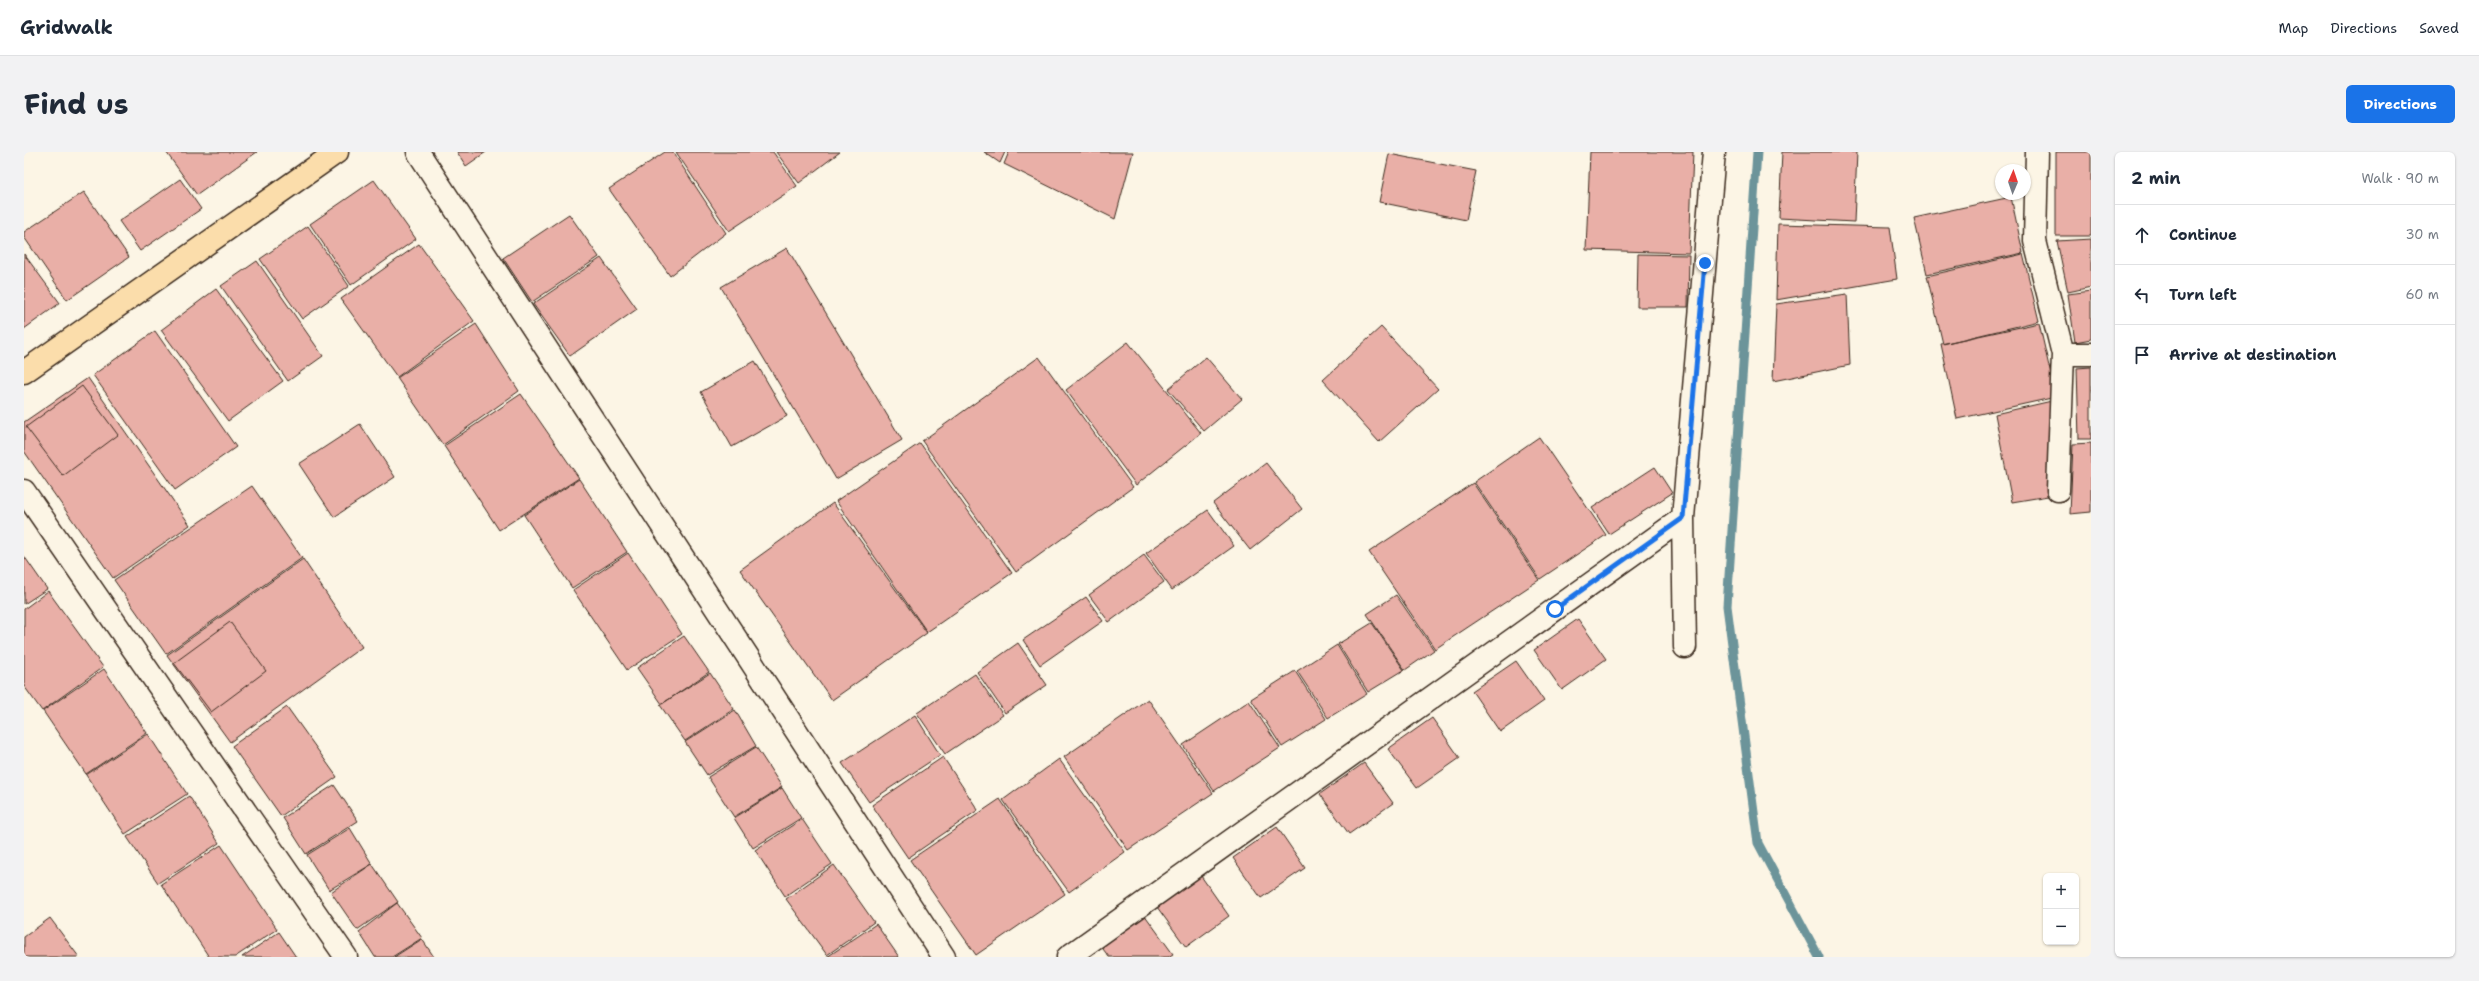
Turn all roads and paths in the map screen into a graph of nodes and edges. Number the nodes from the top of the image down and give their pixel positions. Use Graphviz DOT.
graph roads {
  1 [pos="337,152"];
  2 [pos="418,152"];
  3 [pos="1714,152"];
  4 [pos="2037,152"];
  5 [pos="2062,354"];
  6 [pos="2091,354"];
  7 [pos="24,372"];
  8 [pos="2058,490"];
  9 [pos="24,491"];
  10 [pos="1683,518"];
  11 [pos="1685,647"];
  12 [pos="346,957"];
  13 [pos="944,957"];
  14 [pos="1068,957"];
  1 -- 7 [label="main road"];
  2 -- 13 [label="street"];
  3 -- 10 [label="street"];
  4 -- 5 [label="street"];
  5 -- 6 [label="street"];
  5 -- 8 [label="street"];
  9 -- 12 [label="street"];
  10 -- 11 [label="street"];
  10 -- 14 [label="street"];
}
